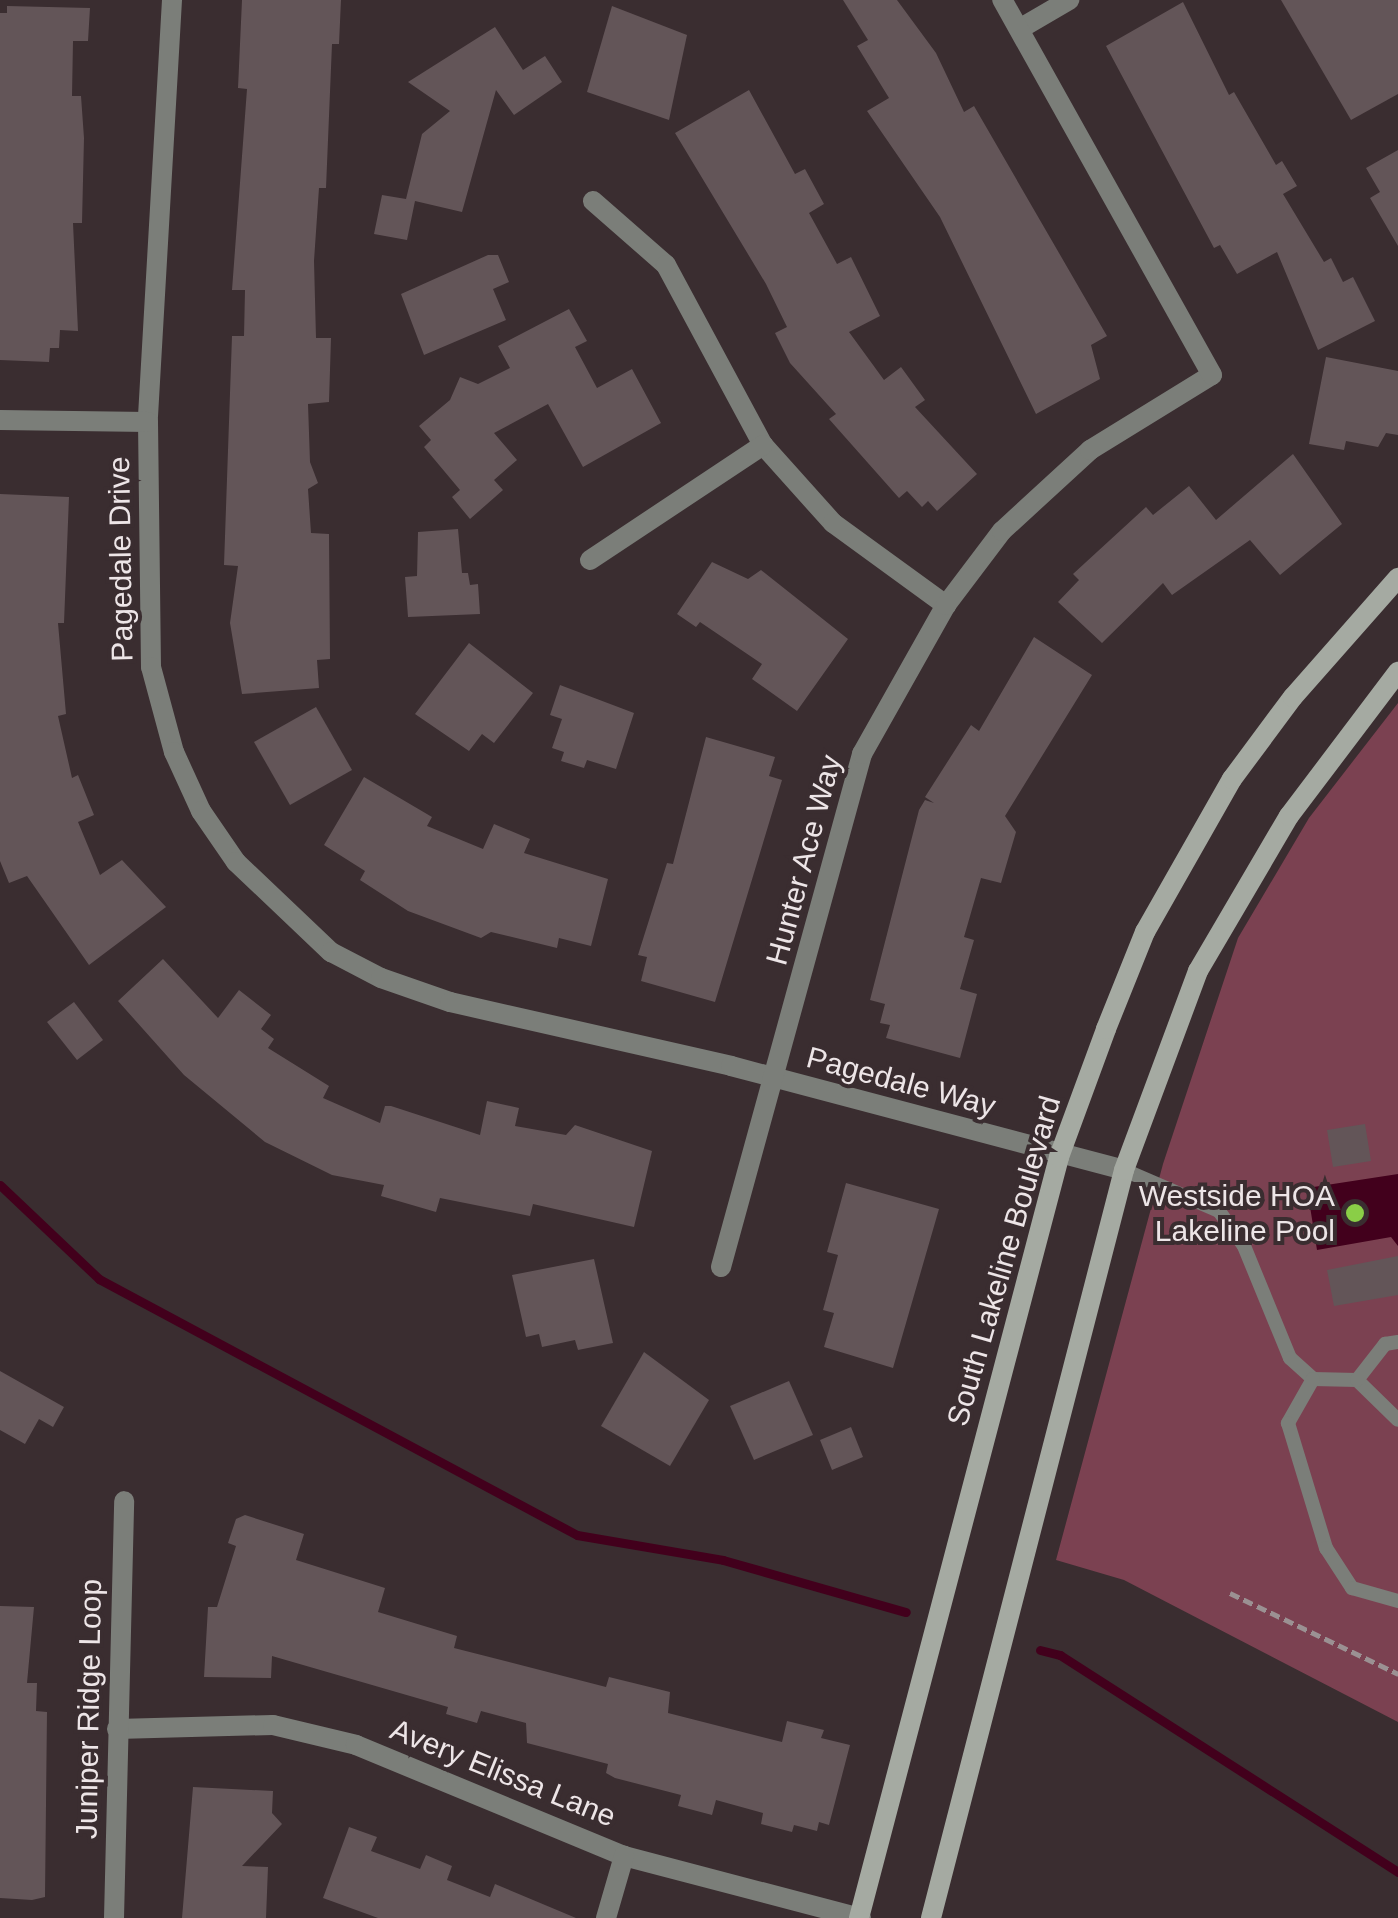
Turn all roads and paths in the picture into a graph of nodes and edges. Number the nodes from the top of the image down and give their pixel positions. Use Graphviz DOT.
graph roads {
  1 [pos="172,0"];
  2 [pos="1002,0"];
  3 [pos="1069,0"];
  4 [pos="1021,28"];
  5 [pos="593,201"];
  6 [pos="0,420"];
  7 [pos="148,422"];
  8 [pos="762,444"];
  9 [pos="590,560"];
  10 [pos="1398,578"];
  11 [pos="946,605"];
  12 [pos="1398,672"];
  13 [pos="777,1080"];
  14 [pos="1059,1157"];
  15 [pos="1124,1170"];
  16 [pos="720,1267"];
  17 [pos="1398,1342"];
  18 [pos="1313,1380"];
  19 [pos="1357,1380"];
  20 [pos="1398,1420"];
  21 [pos="124,1501"];
  22 [pos="1230,1593"];
  23 [pos="1398,1601"];
  24 [pos="1398,1674"];
  25 [pos="118,1729"];
  26 [pos="624,1856"];
  27 [pos="114,1918"];
  28 [pos="606,1918"];
  29 [pos="860,1918"];
  30 [pos="931,1918"];
  1 -- 7 [label="street, Pagedale Drive"];
  2 -- 4 [label="street, Hunter Ace Way"];
  3 -- 4 [label="street"];
  4 -- 11 [label="street, Hunter Ace Way"];
  5 -- 8 [label="street"];
  6 -- 7 [label="street"];
  7 -- 13 [label="street, Pagedale Drive"];
  8 -- 9 [label="street"];
  8 -- 11 [label="street"];
  10 -- 14 [label="main road, South Lakeline Boulevard"];
  11 -- 13 [label="street, Hunter Ace Way"];
  12 -- 15 [label="main road"];
  13 -- 14 [label="street, Pagedale Way"];
  13 -- 16 [label="street, Hunter Ace Way"];
  14 -- 15 [label="street, Pagedale Way"];
  14 -- 29 [label="main road, South Lakeline Boulevard"];
  15 -- 18 [label="lane"];
  15 -- 30 [label="main road"];
  17 -- 19 [label="lane"];
  18 -- 19 [label="lane"];
  18 -- 23 [label="lane"];
  19 -- 20 [label="lane"];
  21 -- 25 [label="street, Juniper Ridge Loop"];
  22 -- 24 [label="path"];
  25 -- 26 [label="street, Avery Elissa Lane"];
  25 -- 27 [label="street, Juniper Ridge Loop"];
  26 -- 28 [label="street"];
  26 -- 29 [label="street, Avery Elissa Lane"];
}
